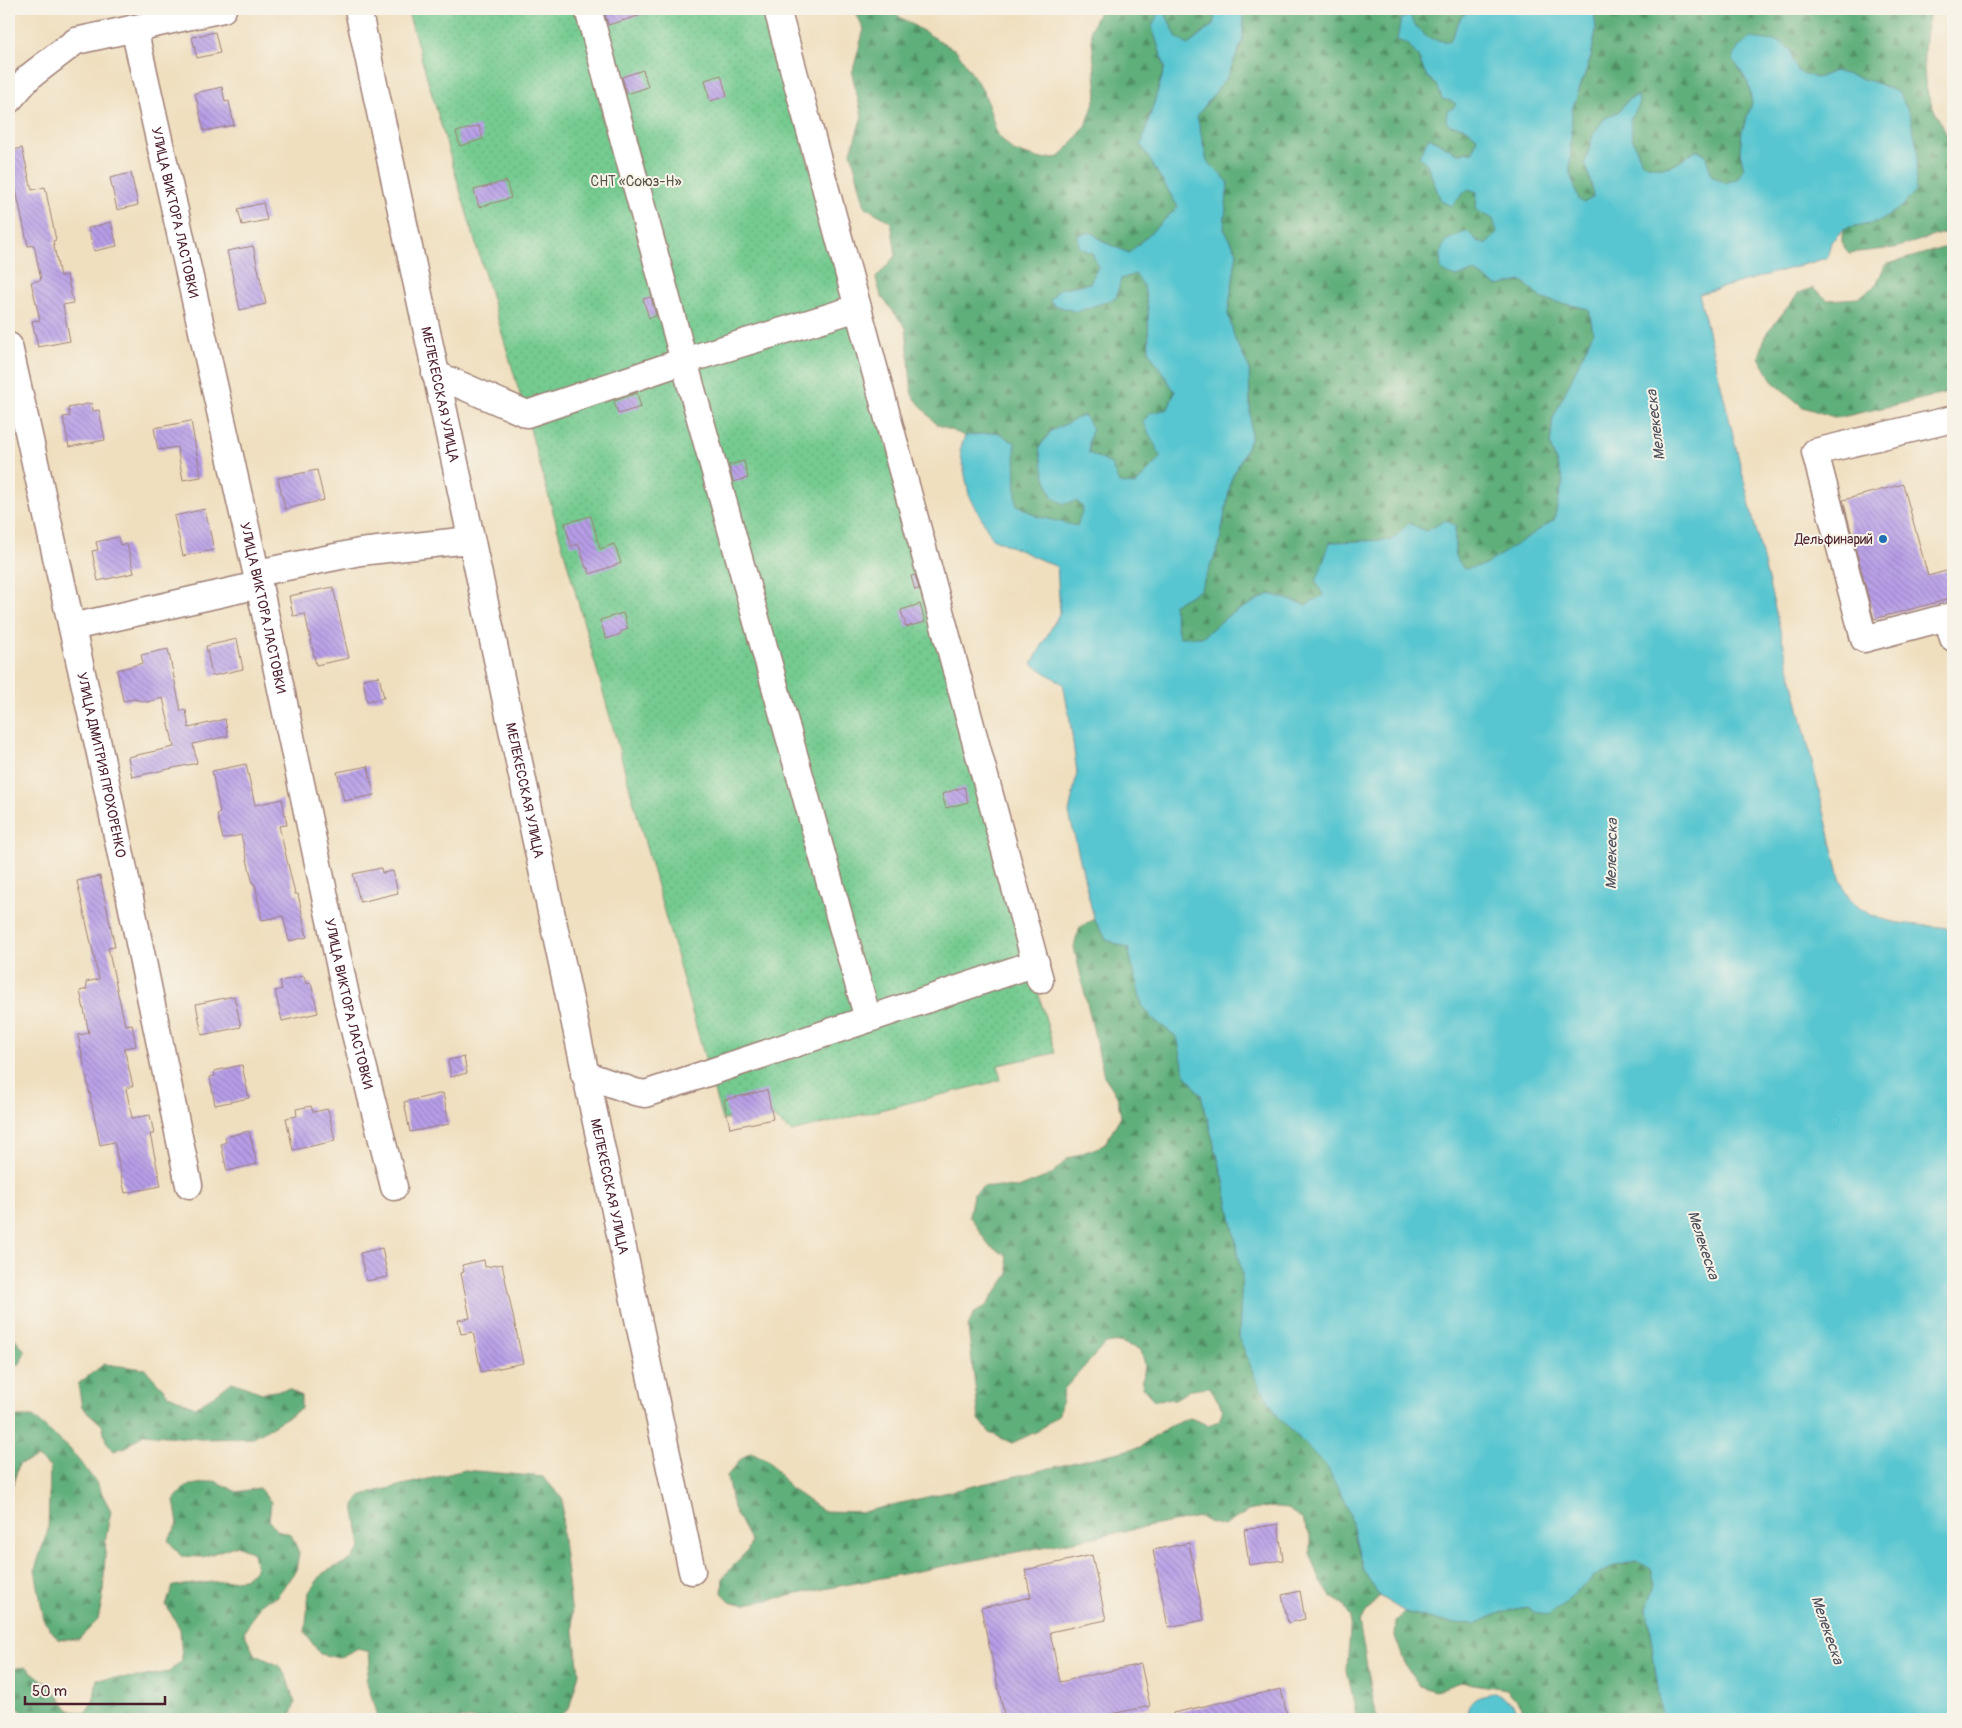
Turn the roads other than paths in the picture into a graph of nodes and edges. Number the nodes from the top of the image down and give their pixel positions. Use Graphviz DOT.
graph roads {
  1 [pos="223,9"];
  2 [pos="358,9"];
  3 [pos="588,9"];
  4 [pos="777,9"];
  5 [pos="134,28"];
  6 [pos="9,100"];
  7 [pos="858,308"];
  8 [pos="9,346"];
  9 [pos="684,361"];
  10 [pos="435,374"];
  11 [pos="1953,419"];
  12 [pos="470,540"];
  13 [pos="258,579"];
  14 [pos="72,627"];
  15 [pos="1953,638"];
  16 [pos="868,1019"];
  17 [pos="584,1074"];
  18 [pos="189,1185"];
  19 [pos="394,1186"];
  20 [pos="692,1571"];
  1 -- 5 [label="street"];
  2 -- 10 [label="street, МЕЛЕКЕССКАЯ УЛИЦА"];
  3 -- 9 [label="street"];
  4 -- 7 [label="street"];
  5 -- 6 [label="street"];
  5 -- 13 [label="street, УЛИЦА ВИКТОРА ЛАСТОВКИ"];
  7 -- 9 [label="street"];
  7 -- 16 [label="street"];
  8 -- 14 [label="street, УЛИЦА ДМИТРИЯ ПРОХОРЕНКО"];
  9 -- 10 [label="street"];
  9 -- 16 [label="street"];
  10 -- 12 [label="street, МЕЛЕКЕССКАЯ УЛИЦА"];
  11 -- 15 [label="street"];
  12 -- 13 [label="street"];
  12 -- 17 [label="street, МЕЛЕКЕССКАЯ УЛИЦА"];
  13 -- 14 [label="street"];
  13 -- 19 [label="street, УЛИЦА ВИКТОРА ЛАСТОВКИ"];
  14 -- 18 [label="street, УЛИЦА ДМИТРИЯ ПРОХОРЕНКО"];
  16 -- 17 [label="street"];
  17 -- 20 [label="street, МЕЛЕКЕССКАЯ УЛИЦА"];
}
